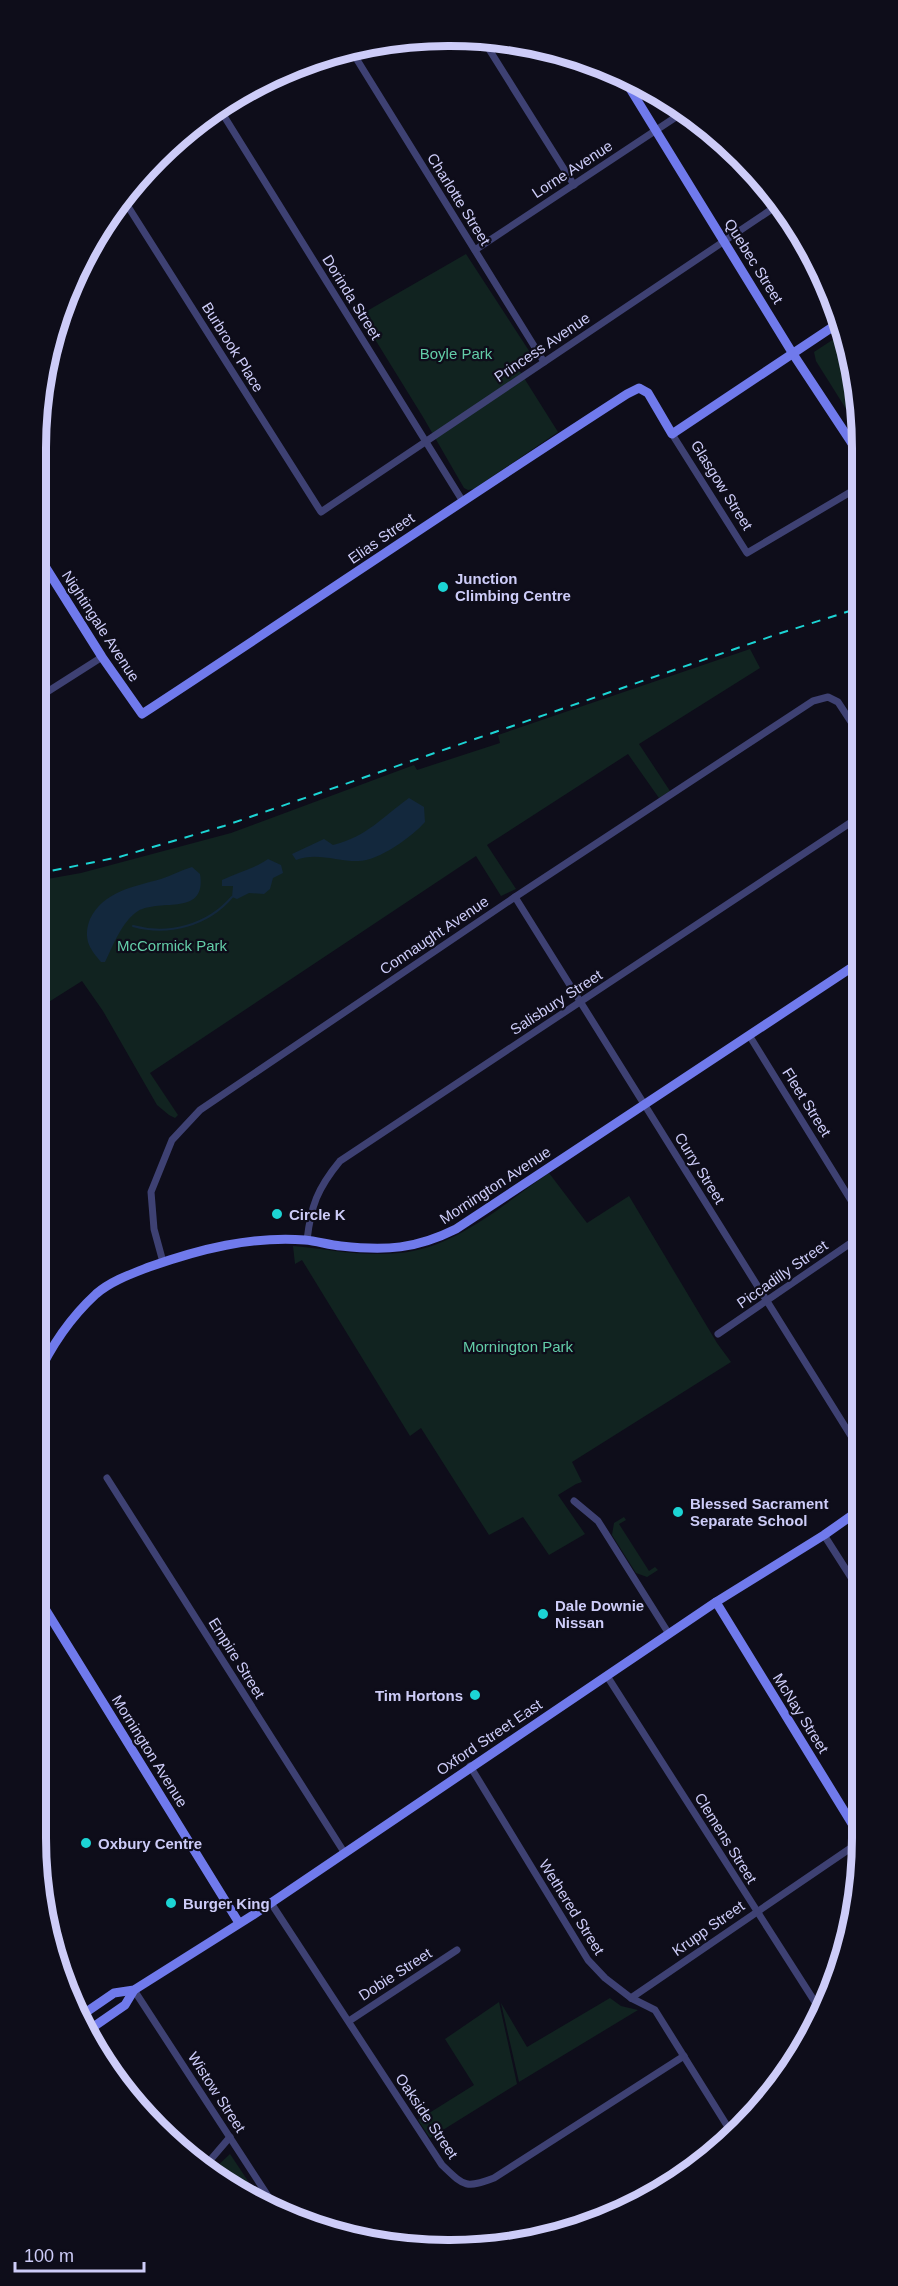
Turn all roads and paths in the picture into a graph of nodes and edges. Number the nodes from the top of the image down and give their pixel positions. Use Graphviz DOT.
graph roads {
  1 [pos="489,49"];
  2 [pos="356,57"];
  3 [pos="631,90"];
  4 [pos="223,115"];
  5 [pos="676,117"];
  6 [pos="656,130"];
  7 [pos="574,185"];
  8 [pos="128,207"];
  9 [pos="772,209"];
  10 [pos="724,241"];
  11 [pos="475,250"];
  12 [pos="832,327"];
  13 [pos="793,354"];
  14 [pos="544,362"];
  15 [pos="639,388"];
  16 [pos="672,434"];
  17 [pos="426,442"];
  18 [pos="852,443"];
  19 [pos="852,491"];
  20 [pos="462,500"];
  21 [pos="321,512"];
  22 [pos="46,568"];
  23 [pos="102,657"];
  24 [pos="46,693"];
  25 [pos="142,714"];
  26 [pos="852,723"];
  27 [pos="852,822"];
  28 [pos="515,897"];
  29 [pos="852,971"];
  30 [pos="581,1002"];
  31 [pos="749,1035"];
  32 [pos="644,1104"];
  33 [pos="852,1202"];
  34 [pos="306,1240"];
  35 [pos="852,1242"];
  36 [pos="164,1262"];
  37 [pos="766,1300"];
  38 [pos="718,1334"];
  39 [pos="46,1361"];
  40 [pos="852,1438"];
  41 [pos="107,1478"];
  42 [pos="574,1501"];
  43 [pos="852,1515"];
  44 [pos="824,1535"];
  45 [pos="852,1579"];
  46 [pos="716,1602"];
  47 [pos="46,1610"];
  48 [pos="669,1634"];
  49 [pos="607,1676"];
  50 [pos="470,1766"];
  51 [pos="852,1825"];
  52 [pos="852,1848"];
  53 [pos="344,1852"];
  54 [pos="271,1903"];
  55 [pos="757,1911"];
  56 [pos="240,1923"];
  57 [pos="457,1950"];
  58 [pos="134,1990"];
  59 [pos="631,1998"];
  60 [pos="816,2003"];
  61 [pos="87,2012"];
  62 [pos="349,2021"];
  63 [pos="94,2026"];
  64 [pos="684,2056"];
  65 [pos="727,2128"];
  66 [pos="230,2137"];
  67 [pos="210,2160"];
  68 [pos="268,2197"];
  1 -- 7 [label="street"];
  2 -- 11 [label="street, Charlotte Street"];
  3 -- 6 [label="street, Quebec Street"];
  4 -- 17 [label="street, Dorinda Street"];
  5 -- 6 [label="street, Lorne Avenue"];
  6 -- 7 [label="street, Lorne Avenue"];
  6 -- 10 [label="street, Quebec Street"];
  7 -- 11 [label="street, Lorne Avenue"];
  8 -- 21 [label="street, Burbrook Place"];
  9 -- 10 [label="street, Princess Avenue"];
  10 -- 13 [label="street, Quebec Street"];
  10 -- 14 [label="street, Princess Avenue"];
  11 -- 14 [label="street, Charlotte Street"];
  12 -- 13 [label="street"];
  13 -- 16 [label="street"];
  13 -- 18 [label="street, Quebec Street"];
  14 -- 17 [label="street, Princess Avenue"];
  15 -- 16 [label="street, Glasgow Street"];
  15 -- 20 [label="street, Elias Street"];
  16 -- 19 [label="street, Glasgow Street"];
  17 -- 20 [label="street, Dorinda Street"];
  17 -- 21 [label="street, Princess Avenue"];
  20 -- 25 [label="street, Elias Street"];
  22 -- 23 [label="street, Nightingale Avenue"];
  23 -- 24 [label="street"];
  23 -- 25 [label="street, Nightingale Avenue"];
  26 -- 28 [label="street, Connaught Avenue"];
  27 -- 30 [label="street, Salisbury Street"];
  28 -- 30 [label="street, Curry Street"];
  28 -- 36 [label="street, Connaught Avenue"];
  29 -- 31 [label="street, Mornington Avenue"];
  30 -- 32 [label="street, Curry Street"];
  30 -- 34 [label="street, Salisbury Street"];
  31 -- 32 [label="street, Mornington Avenue"];
  31 -- 33 [label="street, Fleet Street"];
  32 -- 34 [label="street, Mornington Avenue"];
  32 -- 37 [label="street, Curry Street"];
  34 -- 36 [label="street, Mornington Avenue"];
  35 -- 37 [label="street, Piccadilly Street"];
  36 -- 39 [label="street, Mornington Avenue"];
  37 -- 38 [label="street, Piccadilly Street"];
  37 -- 40 [label="street, Curry Street"];
  41 -- 53 [label="street, Empire Street"];
  42 -- 48 [label="street"];
  43 -- 44 [label="street, Oxford Street East"];
  44 -- 45 [label="street"];
  44 -- 46 [label="street, Oxford Street East"];
  46 -- 48 [label="street, Oxford Street East"];
  46 -- 51 [label="street, McNay Street"];
  47 -- 56 [label="street, Mornington Avenue"];
  48 -- 49 [label="street, Oxford Street East"];
  49 -- 50 [label="street, Oxford Street East"];
  49 -- 55 [label="street, Clemens Street"];
  50 -- 53 [label="street, Oxford Street East"];
  50 -- 59 [label="street, Wethered Street"];
  52 -- 55 [label="street, Krupp Street"];
  53 -- 54 [label="street, Oxford Street East"];
  54 -- 56 [label="street, Oxford Street East"];
  54 -- 62 [label="street, Oakside Street"];
  55 -- 59 [label="street, Krupp Street"];
  55 -- 60 [label="street, Clemens Street"];
  56 -- 58 [label="street, Oxford Street East"];
  57 -- 62 [label="street, Dobie Street"];
  58 -- 61 [label="street, Oxford Street East"];
  58 -- 63 [label="street, Oxford Street East"];
  58 -- 66 [label="street, Wistow Street"];
  59 -- 64 [label="street, Wethered Street"];
  62 -- 64 [label="street, Oakside Street"];
  64 -- 65 [label="street, Wethered Street"];
  66 -- 67 [label="street"];
  66 -- 68 [label="street, Wistow Street"];
}
